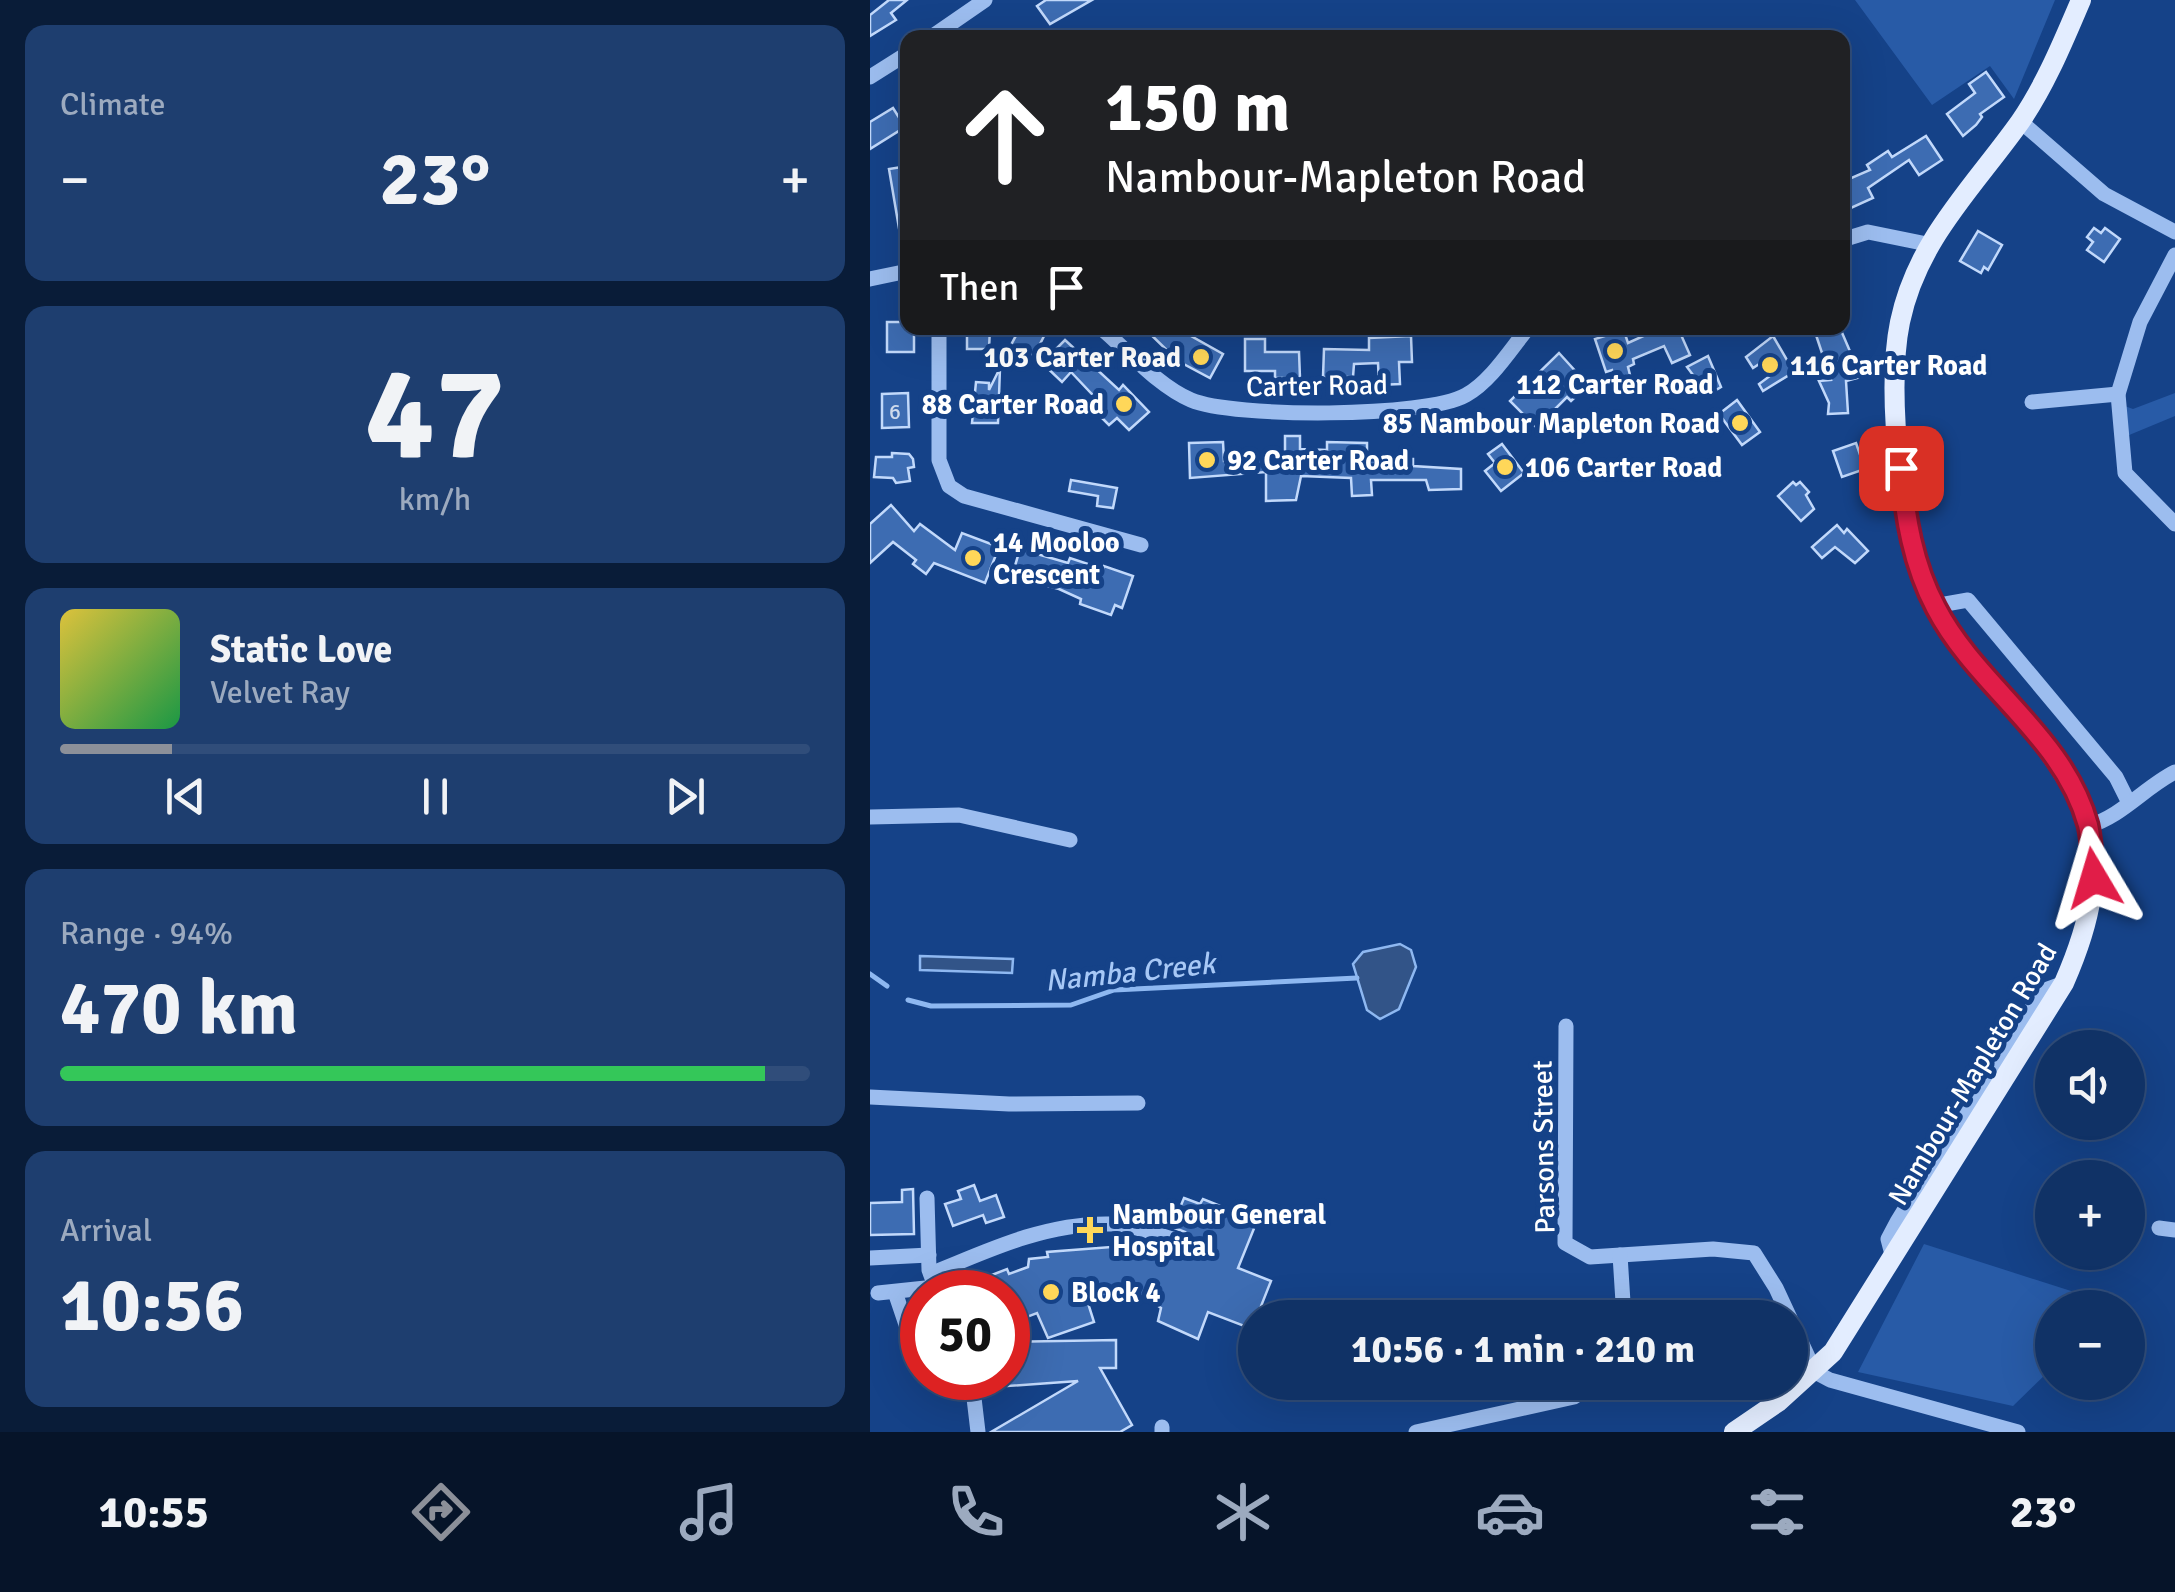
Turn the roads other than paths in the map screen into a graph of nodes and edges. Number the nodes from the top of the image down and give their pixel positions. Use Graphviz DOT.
graph roads {
  1 [pos="985,0"];
  2 [pos="2081,0"];
  3 [pos="942,30"];
  4 [pos="900,57"];
  5 [pos="870,77"];
  6 [pos="2020,121"];
  7 [pos="2175,232"];
  8 [pos="1850,238"];
  9 [pos="1927,244"];
  10 [pos="2175,255"];
  11 [pos="900,273"];
  12 [pos="870,279"];
  13 [pos="939,335"];
  14 [pos="1109,335"];
  15 [pos="1522,335"];
  16 [pos="2118,394"];
  17 [pos="2032,402"];
  18 [pos="2175,524"];
  19 [pos="1141,545"];
  20 [pos="1933,604"];
  21 [pos="2175,772"];
  22 [pos="2129,803"];
  23 [pos="870,817"];
  24 [pos="2088,826"];
  25 [pos="1070,840"];
  26 [pos="1566,1026"];
  27 [pos="870,1096"];
  28 [pos="1138,1103"];
  29 [pos="927,1198"];
  30 [pos="1173,1239"];
  31 [pos="929,1255"];
  32 [pos="1620,1255"];
  33 [pos="870,1258"];
  34 [pos="932,1270"];
  35 [pos="959,1270"];
  36 [pos="900,1291"];
  37 [pos="1623,1300"];
  38 [pos="900,1321"];
  39 [pos="1815,1372"];
  40 [pos="974,1400"];
  41 [pos="1556,1400"];
  42 [pos="978,1432"];
  43 [pos="1416,1432"];
  44 [pos="1734,1432"];
  45 [pos="2018,1432"];
  1 -- 3 [label="street"];
  2 -- 6 [label="main road, Nambour-Mapleton Road"];
  4 -- 5 [label="street"];
  6 -- 7 [label="street"];
  6 -- 9 [label="main road, Nambour-Mapleton Road"];
  8 -- 9 [label="street"];
  9 -- 20 [label="main road, Nambour-Mapleton Road"];
  10 -- 16 [label="street"];
  11 -- 12 [label="street"];
  13 -- 19 [label="street"];
  14 -- 15 [label="street, Carter Road"];
  16 -- 17 [label="street"];
  16 -- 18 [label="street"];
  20 -- 22 [label="street"];
  20 -- 24 [label="main road, Nambour-Mapleton Road"];
  21 -- 22 [label="street"];
  22 -- 24 [label="street"];
  23 -- 25 [label="street"];
  24 -- 39 [label="main road, Nambour-Mapleton Road"];
  26 -- 32 [label="street, Parsons Street"];
  27 -- 28 [label="street"];
  29 -- 31 [label="street"];
  30 -- 35 [label="street"];
  31 -- 33 [label="street"];
  31 -- 34 [label="street"];
  32 -- 37 [label="street"];
  32 -- 39 [label="street, Parsons Street"];
  36 -- 38 [label="street"];
  39 -- 44 [label="main road, Nambour-Mapleton Road"];
  39 -- 45 [label="street"];
  40 -- 42 [label="street"];
  41 -- 43 [label="street"];
}
